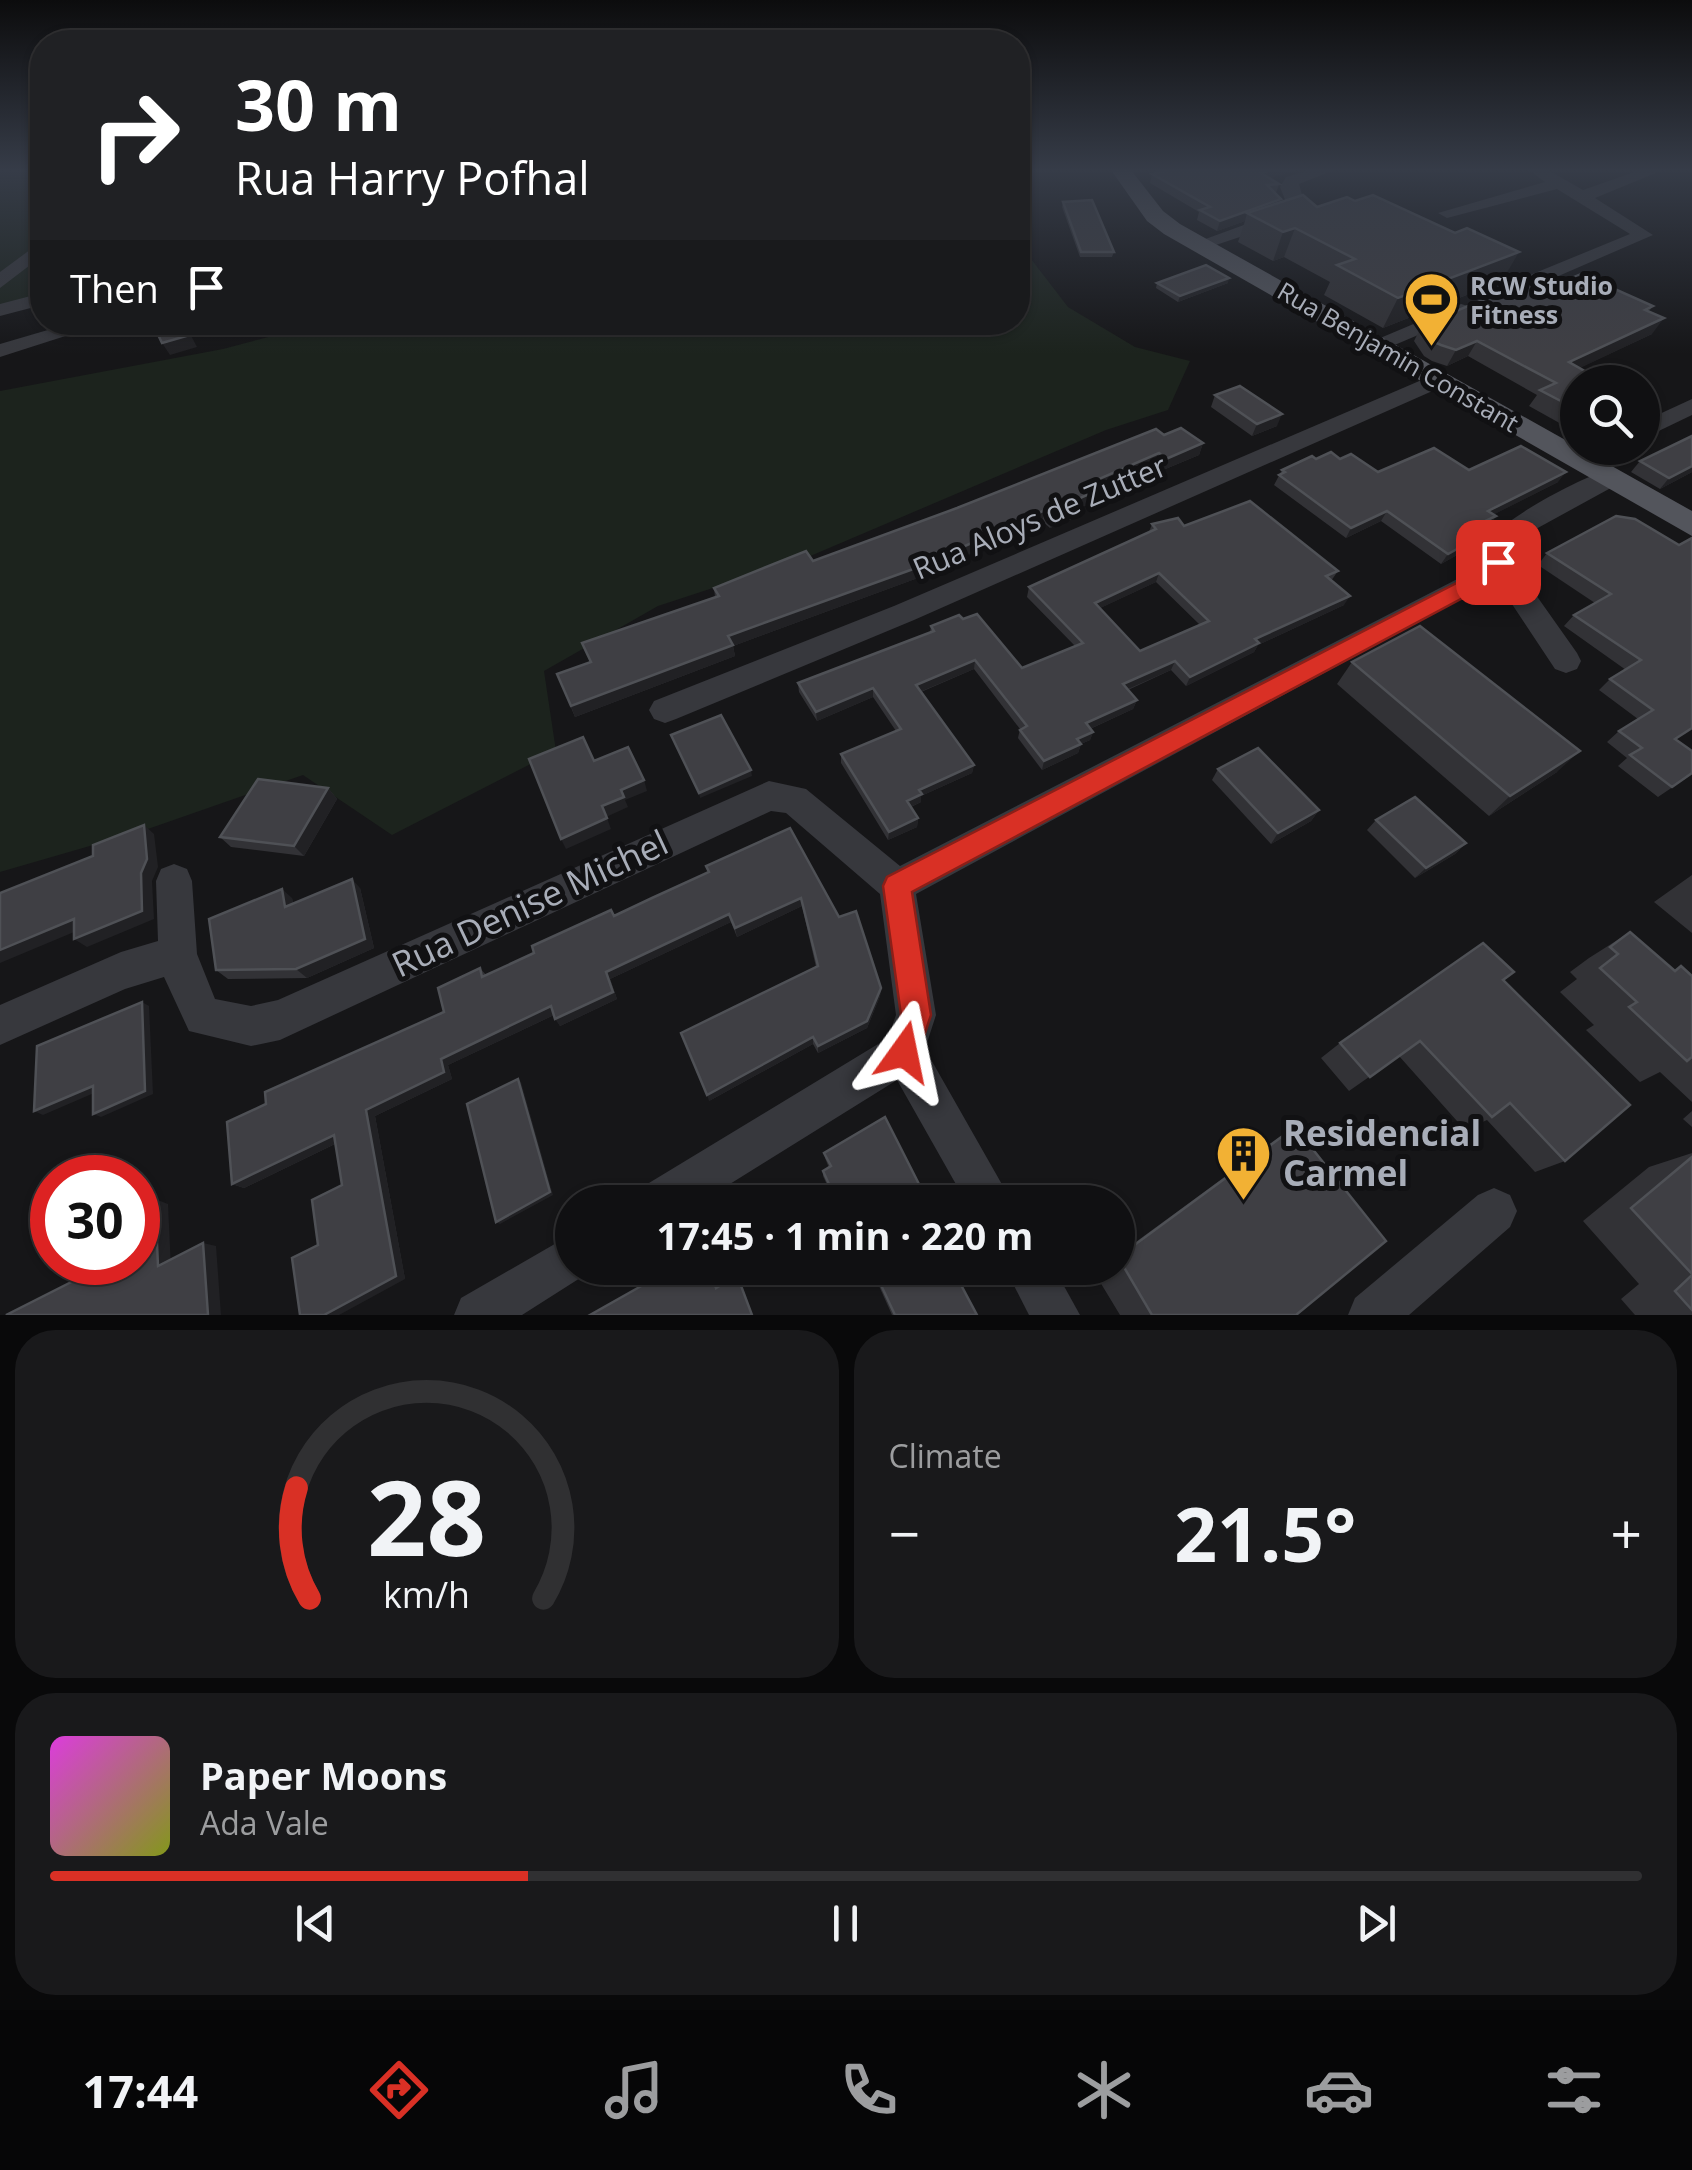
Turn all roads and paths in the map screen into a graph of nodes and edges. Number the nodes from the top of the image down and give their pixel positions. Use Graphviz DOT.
graph roads {
  1 [pos="1178,231"];
  2 [pos="1240,231"];
  3 [pos="1637,231"];
  4 [pos="1198,245"];
  5 [pos="30,257"];
  6 [pos="0,282"];
  7 [pos="30,302"];
  8 [pos="0,310"];
  9 [pos="55,335"];
  10 [pos="1377,344"];
  11 [pos="0,351"];
  12 [pos="1438,380"];
  13 [pos="1692,406"];
  14 [pos="1660,423"];
  15 [pos="1560,442"];
  16 [pos="1598,465"];
  17 [pos="1604,465"];
  18 [pos="1692,525"];
  19 [pos="1498,562"];
  20 [pos="1566,661"];
  21 [pos="665,710"];
  22 [pos="174,881"];
  23 [pos="897,886"];
  24 [pos="178,954"];
  25 [pos="0,1025"];
  26 [pos="904,1052"];
  27 [pos="688,1185"];
  28 [pos="980,1185"];
  29 [pos="1494,1210"];
  30 [pos="555,1267"];
  31 [pos="1038,1285"];
  32 [pos="478,1315"];
  33 [pos="1056,1315"];
  34 [pos="1372,1315"];
  1 -- 4 [label="main road, Rua Benjamin Constant"];
  2 -- 4 [label="street"];
  3 -- 10 [label="street"];
  4 -- 10 [label="main road, Rua Benjamin Constant"];
  5 -- 6 [label="street"];
  7 -- 8 [label="street"];
  9 -- 11 [label="street"];
  10 -- 12 [label="main road, Rua Benjamin Constant"];
  12 -- 15 [label="main road, Rua Benjamin Constant"];
  12 -- 21 [label="street, Rua Aloys de Zutter"];
  13 -- 14 [label="street"];
  16 -- 19 [label="street"];
  17 -- 18 [label="main road, Rua Benjamin Constant"];
  19 -- 20 [label="street"];
  19 -- 23 [label="street"];
  22 -- 24 [label="street, Rua Denise Michel"];
  23 -- 24 [label="street, Rua Denise Michel"];
  23 -- 26 [label="street"];
  24 -- 25 [label="street"];
  26 -- 27 [label="street"];
  26 -- 28 [label="street"];
  29 -- 34 [label="street"];
  30 -- 32 [label="street"];
  31 -- 33 [label="street"];
}
